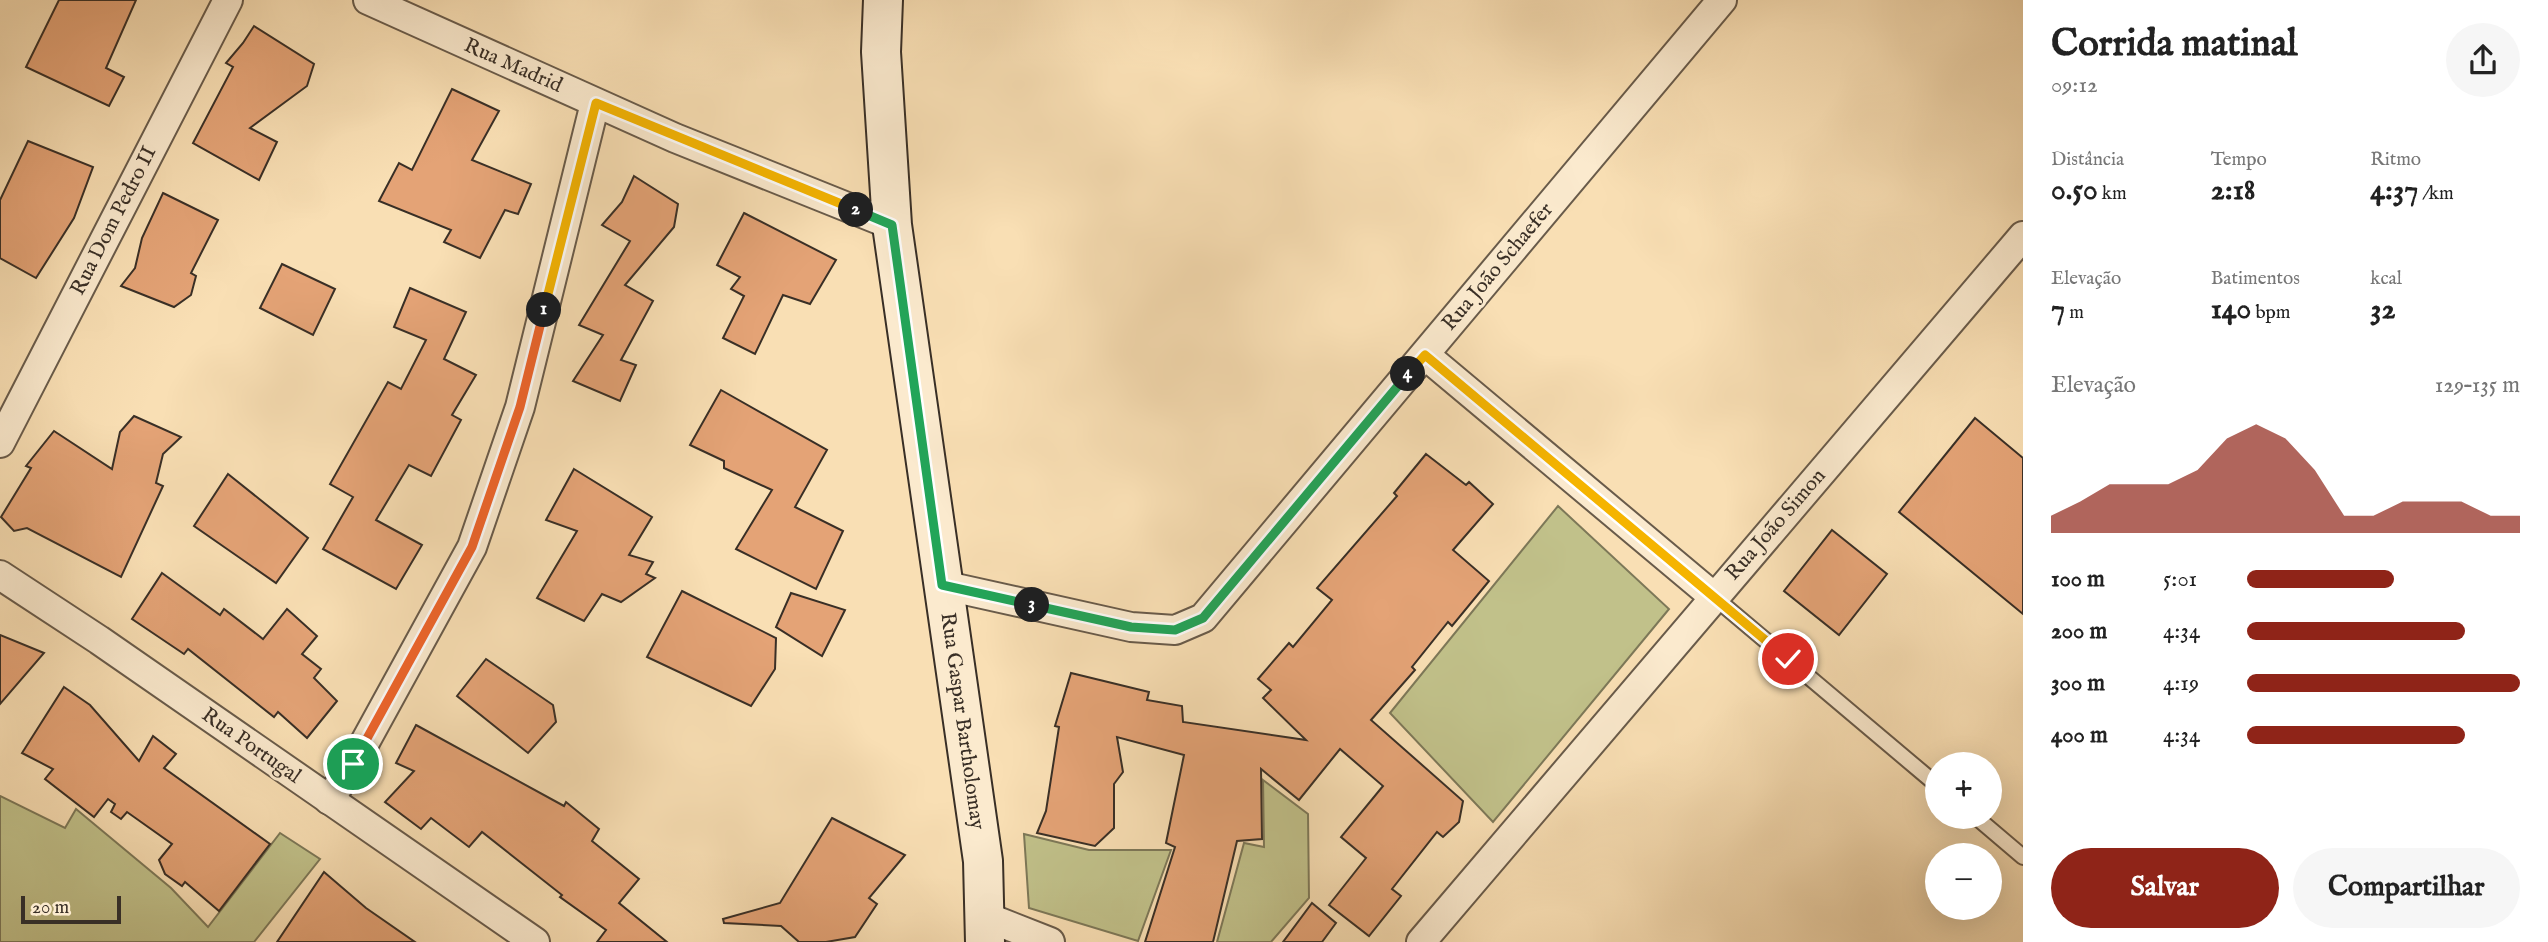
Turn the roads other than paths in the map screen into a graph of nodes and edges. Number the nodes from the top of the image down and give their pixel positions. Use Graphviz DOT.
graph roads {
  1 [pos="228,0"];
  2 [pos="368,0"];
  3 [pos="883,0"];
  4 [pos="1723,0"];
  5 [pos="596,103"];
  6 [pos="892,225"];
  7 [pos="2023,236"];
  8 [pos="1425,355"];
  9 [pos="0,443"];
  10 [pos="0,575"];
  11 [pos="942,585"];
  12 [pos="1714,597"];
  13 [pos="1925,775"];
  14 [pos="329,800"];
  15 [pos="1990,829"];
  16 [pos="2023,857"];
  17 [pos="984,929"];
  18 [pos="535,942"];
  19 [pos="1051,942"];
  20 [pos="1421,942"];
  1 -- 9 [label="street, Rua Dom Pedro II"];
  2 -- 5 [label="street, Rua Madrid"];
  3 -- 6 [label="main road, Rua Gaspar Bartholomay"];
  4 -- 8 [label="street, Rua João Schaefer"];
  5 -- 6 [label="street, Rua Madrid"];
  5 -- 14 [label="street"];
  6 -- 11 [label="main road, Rua Gaspar Bartholomay"];
  7 -- 12 [label="street, Rua João Simon"];
  8 -- 11 [label="street, Rua João Schaefer"];
  8 -- 12 [label="street"];
  10 -- 14 [label="street, Rua Portugal"];
  11 -- 17 [label="main road, Rua Gaspar Bartholomay"];
  12 -- 13 [label="lane"];
  12 -- 20 [label="street, Rua João Simon"];
  14 -- 18 [label="street, Rua Portugal"];
  15 -- 16 [label="lane"];
  17 -- 19 [label="street"];
}
